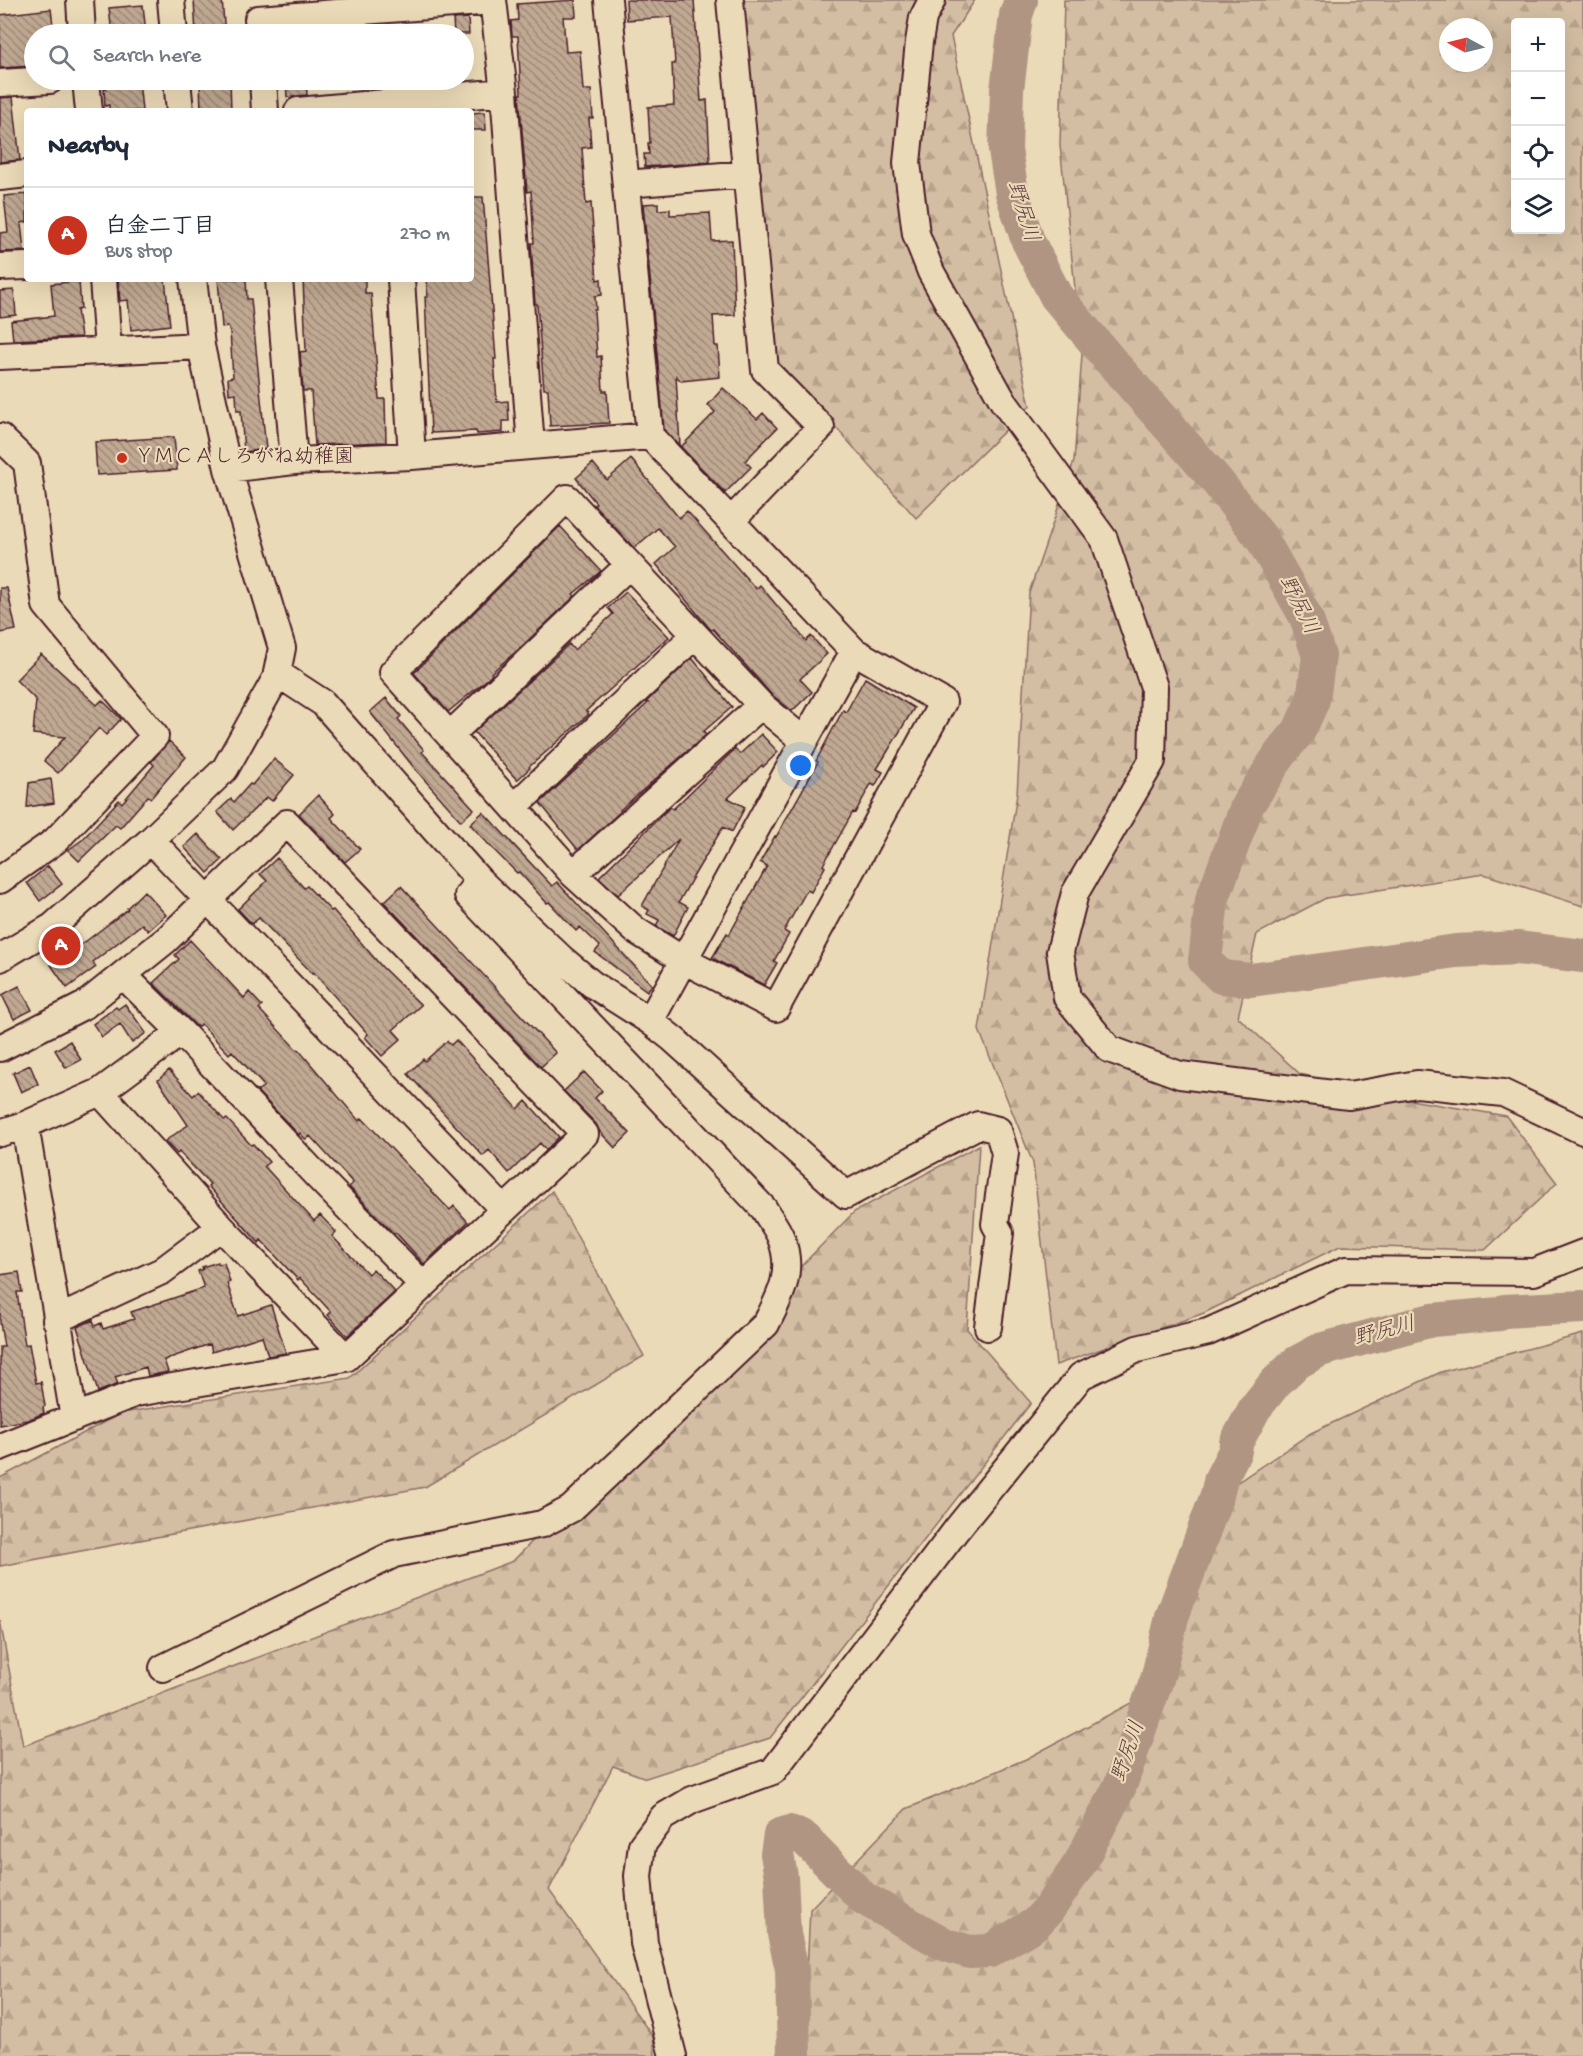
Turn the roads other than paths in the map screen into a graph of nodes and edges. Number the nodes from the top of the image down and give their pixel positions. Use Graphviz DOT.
graph roads {
  1 [pos="80,0"];
  2 [pos="171,0"];
  3 [pos="493,0"];
  4 [pos="608,0"];
  5 [pos="730,0"];
  6 [pos="932,0"];
  7 [pos="375,5"];
  8 [pos="258,18"];
  9 [pos="81,24"];
  10 [pos="173,24"];
  11 [pos="24,82"];
  12 [pos="0,83"];
  13 [pos="87,90"];
  14 [pos="178,90"];
  15 [pos="264,90"];
  16 [pos="504,92"];
  17 [pos="390,107"];
  18 [pos="89,108"];
  19 [pos="180,108"];
  20 [pos="265,108"];
  21 [pos="367,108"];
  22 [pos="24,174"];
  23 [pos="747,174"];
  24 [pos="0,177"];
  25 [pos="626,184"];
  26 [pos="24,266"];
  27 [pos="0,267"];
  28 [pos="103,282"];
  29 [pos="193,282"];
  30 [pos="279,282"];
  31 [pos="401,282"];
  32 [pos="201,346"];
  33 [pos="108,350"];
  34 [pos="0,356"];
  35 [pos="650,436"];
  36 [pos="0,437"];
  37 [pos="531,446"];
  38 [pos="412,456"];
  39 [pos="294,461"];
  40 [pos="228,469"];
  41 [pos="732,520"];
  42 [pos="629,565"];
  43 [pos="695,635"];
  44 [pos="854,651"];
  45 [pos="277,673"];
  46 [pos="761,705"];
  47 [pos="450,735"];
  48 [pos="804,741"];
  49 [pos="514,807"];
  50 [pos="151,840"];
  51 [pos="573,874"];
  52 [pos="0,880"];
  53 [pos="478,880"];
  54 [pos="208,900"];
  55 [pos="0,958"];
  56 [pos="683,960"];
  57 [pos="123,975"];
  58 [pos="650,1022"];
  59 [pos="181,1032"];
  60 [pos="0,1048"];
  61 [pos="100,1092"];
  62 [pos="24,1125"];
  63 [pos="1583,1131"];
  64 [pos="0,1133"];
  65 [pos="504,1210"];
  66 [pos="221,1227"];
  67 [pos="1583,1253"];
  68 [pos="423,1285"];
  69 [pos="56,1320"];
  70 [pos="988,1327"];
  71 [pos="346,1358"];
  72 [pos="74,1418"];
  73 [pos="0,1447"];
  74 [pos="163,1668"];
  75 [pos="673,2056"];
  1 -- 9 [label="street"];
  2 -- 10 [label="street"];
  3 -- 7 [label="street"];
  3 -- 16 [label="street"];
  4 -- 25 [label="street"];
  5 -- 23 [label="street"];
  6 -- 63 [label="street"];
  7 -- 8 [label="street"];
  11 -- 12 [label="street"];
  13 -- 18 [label="street"];
  14 -- 19 [label="street"];
  15 -- 20 [label="street"];
  16 -- 17 [label="street"];
  16 -- 37 [label="street"];
  17 -- 21 [label="street"];
  22 -- 24 [label="street"];
  23 -- 25 [label="street"];
  23 -- 41 [label="street"];
  25 -- 35 [label="street"];
  26 -- 27 [label="street"];
  28 -- 33 [label="street"];
  29 -- 32 [label="street"];
  30 -- 39 [label="street"];
  31 -- 38 [label="street"];
  32 -- 33 [label="street"];
  32 -- 40 [label="street"];
  33 -- 34 [label="street"];
  35 -- 37 [label="street"];
  35 -- 41 [label="street"];
  36 -- 52 [label="street"];
  37 -- 38 [label="street"];
  38 -- 39 [label="street"];
  39 -- 40 [label="street"];
  40 -- 45 [label="street"];
  41 -- 44 [label="street"];
  42 -- 43 [label="street"];
  42 -- 47 [label="street"];
  42 -- 47 [label="street"];
  43 -- 46 [label="street"];
  43 -- 49 [label="street"];
  44 -- 48 [label="street"];
  44 -- 56 [label="street"];
  45 -- 50 [label="street"];
  45 -- 53 [label="street"];
  46 -- 48 [label="street"];
  46 -- 51 [label="street"];
  47 -- 49 [label="street"];
  48 -- 56 [label="street"];
  49 -- 51 [label="street"];
  50 -- 54 [label="street"];
  50 -- 55 [label="street"];
  51 -- 56 [label="street"];
  53 -- 58 [label="street"];
  53 -- 74 [label="street"];
  54 -- 57 [label="street"];
  54 -- 65 [label="street"];
  54 -- 65 [label="street"];
  56 -- 58 [label="street"];
  57 -- 59 [label="street"];
  57 -- 60 [label="street"];
  58 -- 70 [label="street"];
  59 -- 61 [label="street"];
  59 -- 68 [label="street"];
  61 -- 62 [label="street"];
  61 -- 66 [label="street"];
  62 -- 64 [label="street"];
  62 -- 69 [label="street"];
  65 -- 68 [label="street"];
  66 -- 69 [label="street"];
  66 -- 71 [label="street"];
  67 -- 75 [label="street"];
  68 -- 71 [label="street"];
  69 -- 72 [label="street"];
  71 -- 72 [label="street"];
  72 -- 73 [label="street"];
}
